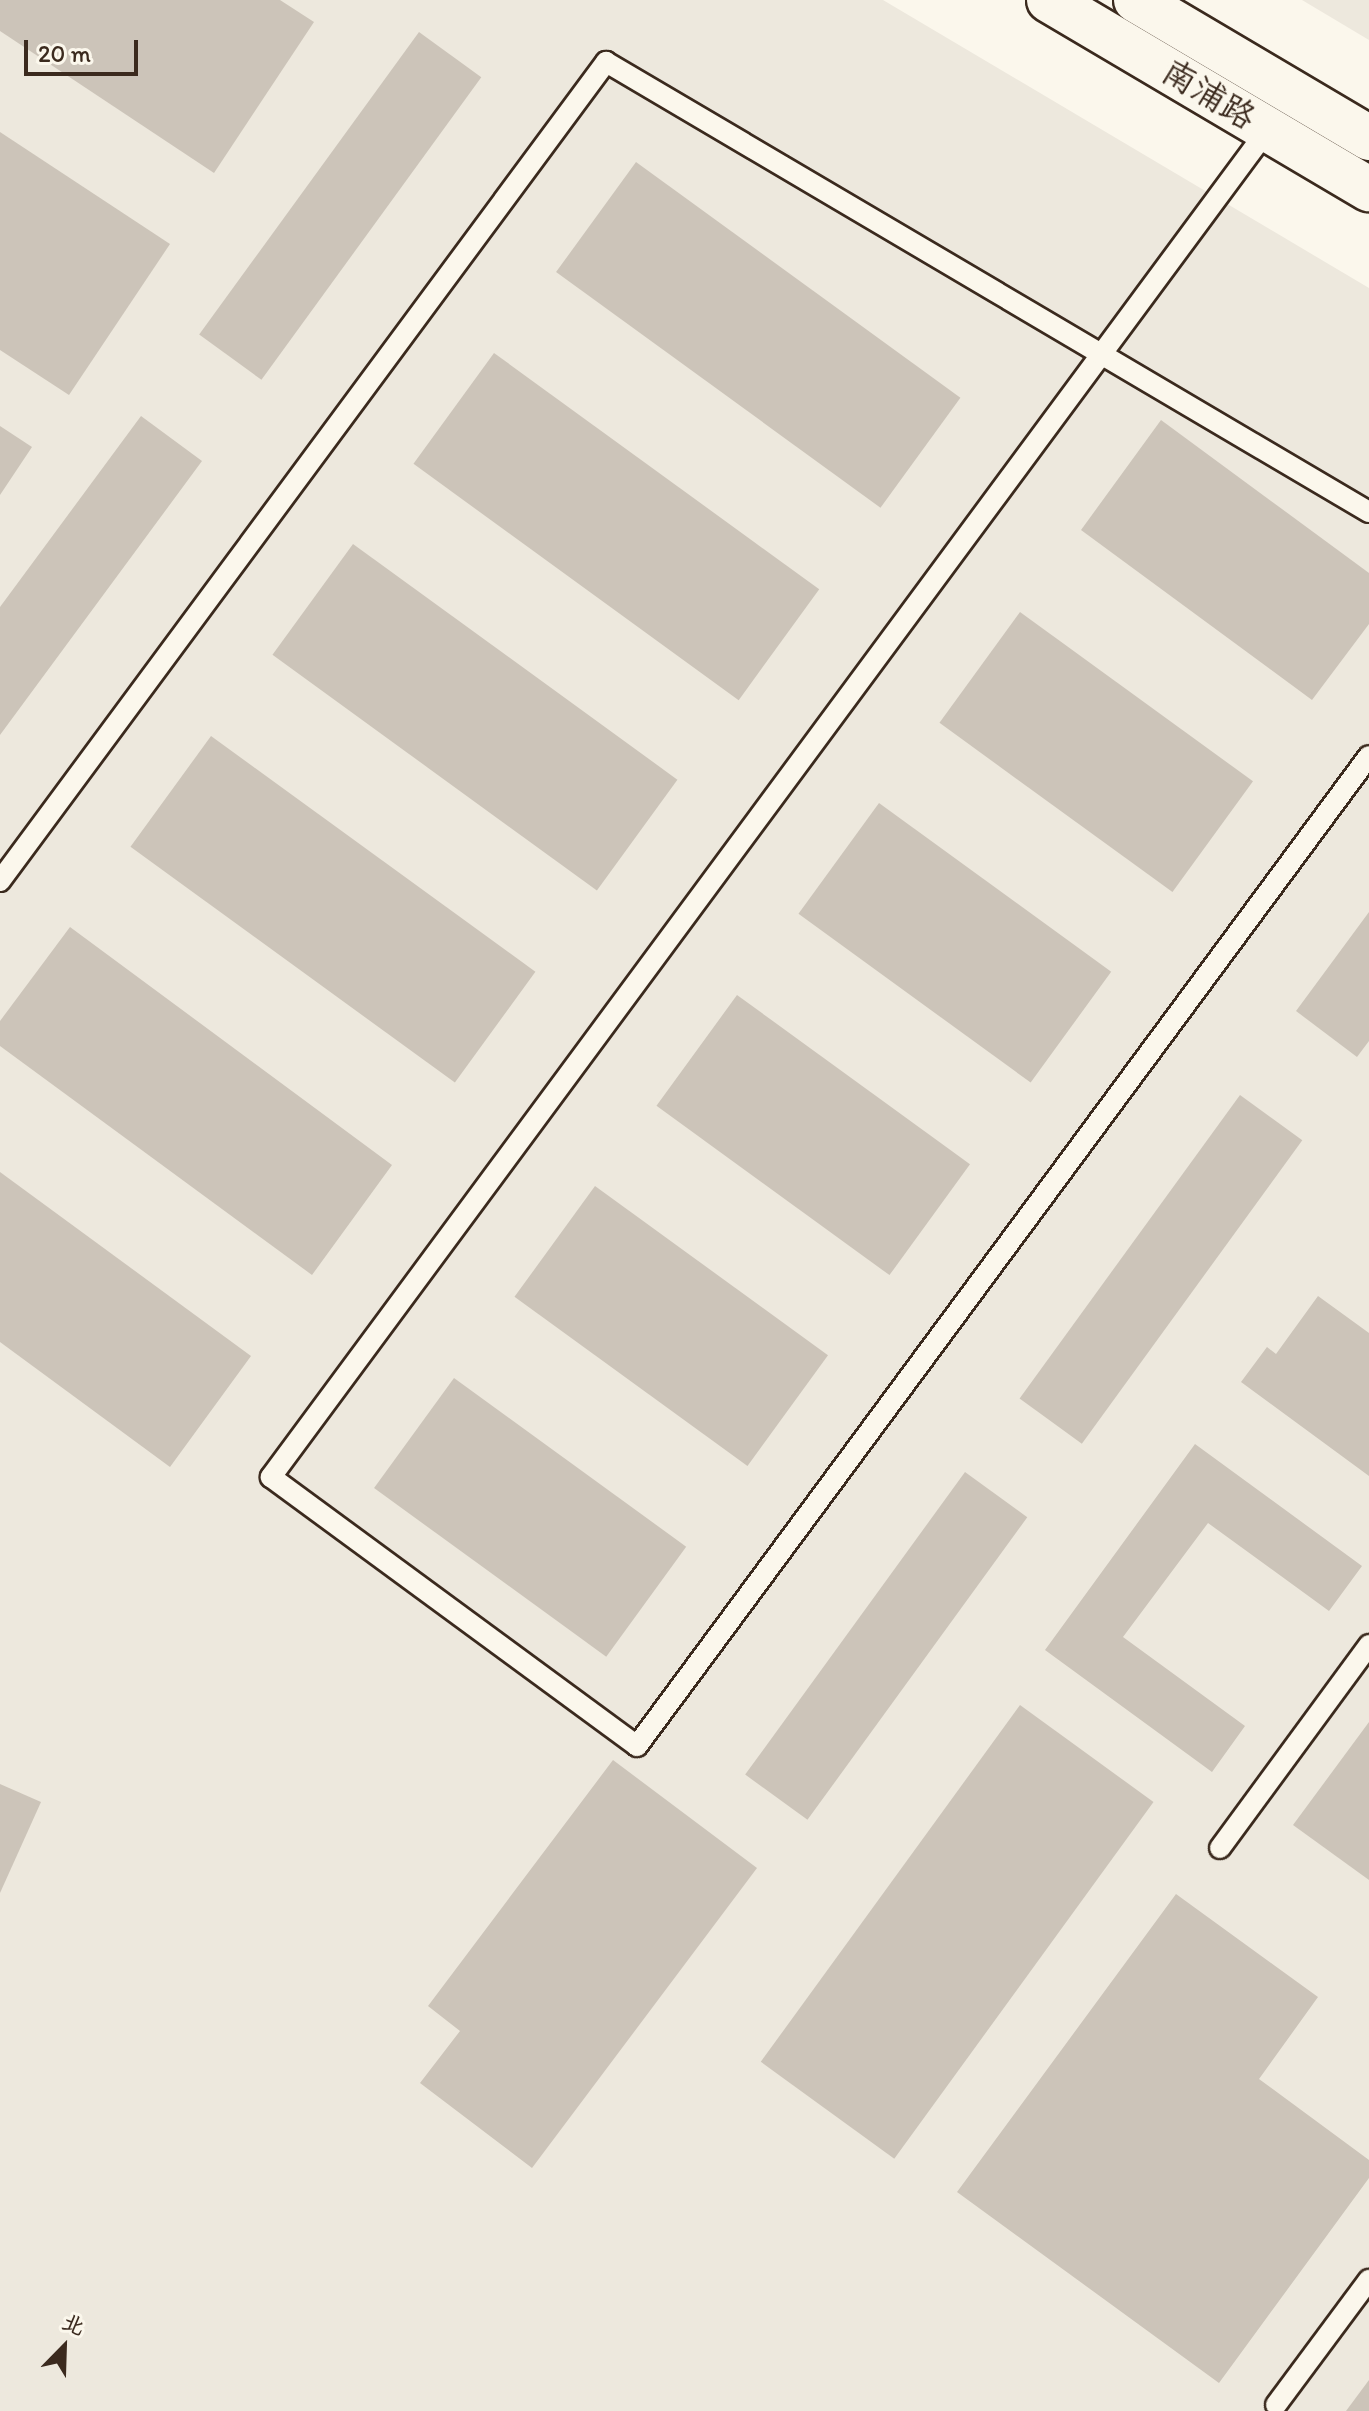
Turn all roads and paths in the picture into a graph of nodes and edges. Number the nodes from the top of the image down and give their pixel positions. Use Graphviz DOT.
graph roads {
  1 [pos="1049,0"];
  2 [pos="1136,0"];
  3 [pos="1268,129"];
  4 [pos="1369,138"];
  5 [pos="1369,189"];
  6 [pos="1102,354"];
  7 [pos="1369,512"];
  8 [pos="1369,756"];
  9 [pos="0,881"];
  10 [pos="1369,1645"];
  11 [pos="1220,1848"];
  12 [pos="1369,2280"];
  13 [pos="1276,2405"];
  1 -- 3 [label="street, 南浦路"];
  2 -- 4 [label="street, 南浦路"];
  3 -- 5 [label="street, 南浦路"];
  3 -- 6 [label="lane"];
  6 -- 7 [label="lane"];
  6 -- 8 [label="lane"];
  6 -- 9 [label="lane"];
  10 -- 11 [label="lane"];
  12 -- 13 [label="lane"];
}
